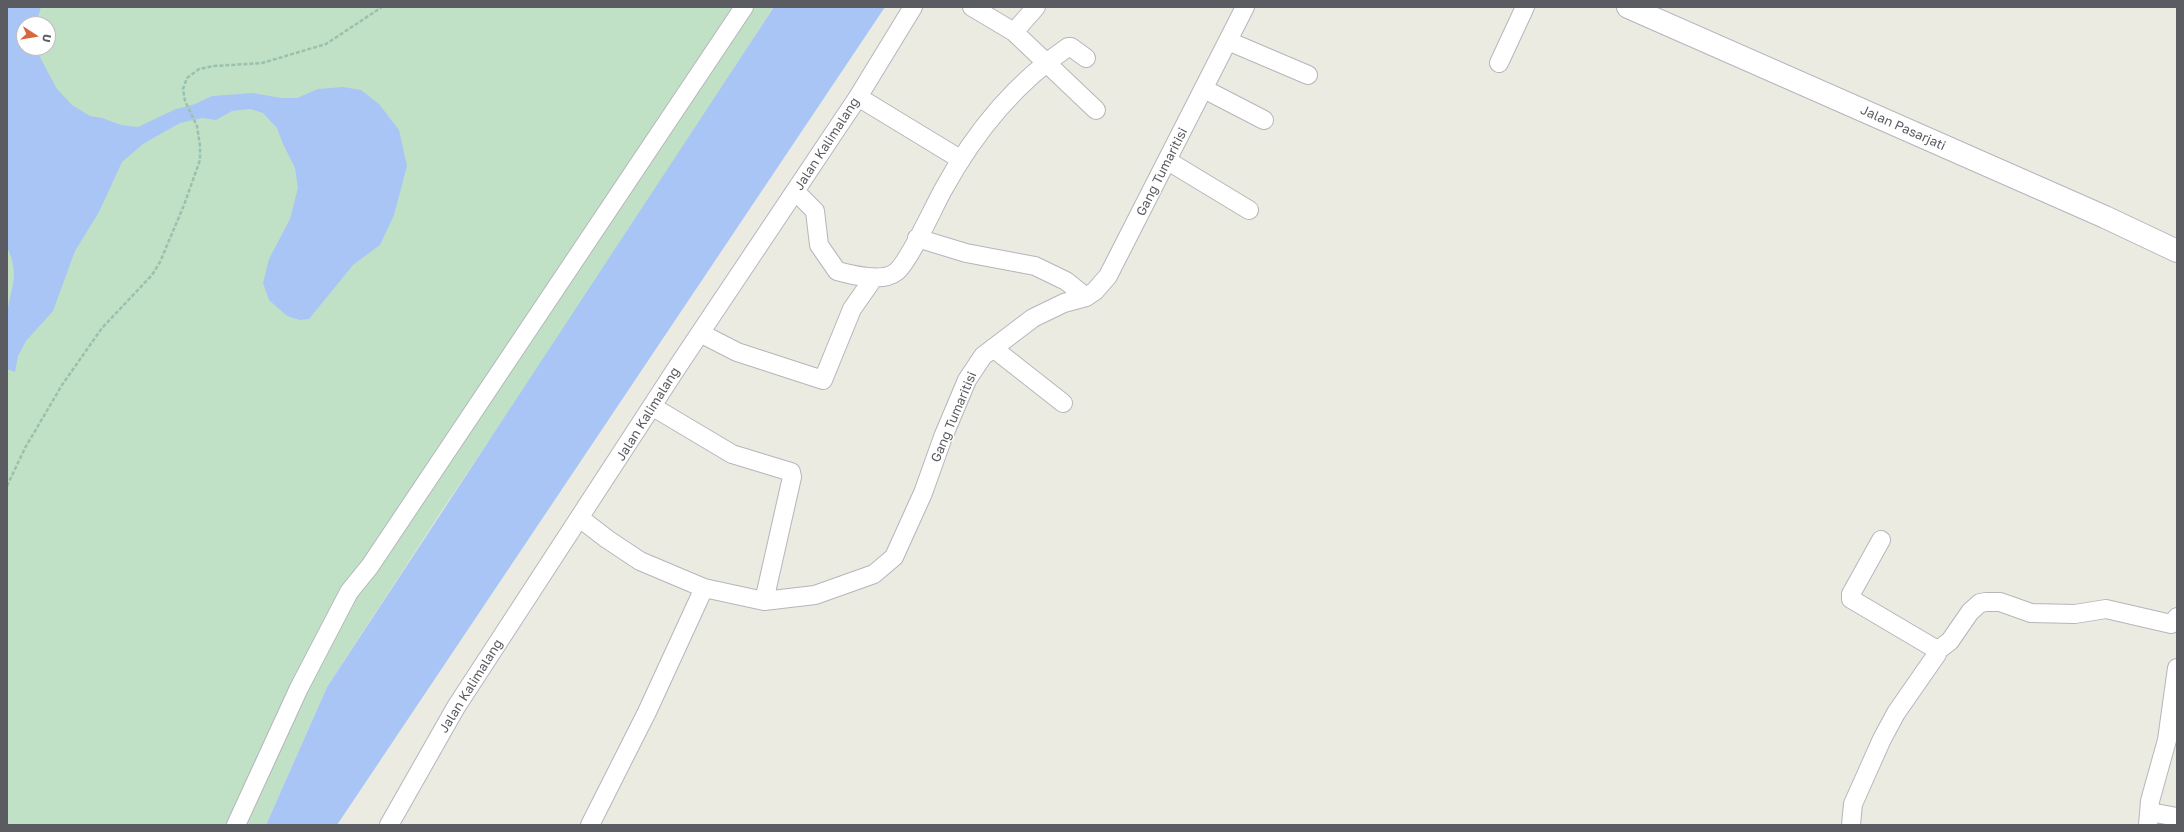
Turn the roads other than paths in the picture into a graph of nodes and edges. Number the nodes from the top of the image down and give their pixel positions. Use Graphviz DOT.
graph roads {
  1 [pos="744,7"];
  2 [pos="913,7"];
  3 [pos="972,7"];
  4 [pos="1036,7"];
  5 [pos="1245,7"];
  6 [pos="1525,7"];
  7 [pos="1628,7"];
  8 [pos="1014,32"];
  9 [pos="1228,40"];
  10 [pos="1086,58"];
  11 [pos="1047,62"];
  12 [pos="1499,63"];
  13 [pos="1308,75"];
  14 [pos="1204,89"];
  15 [pos="858,97"];
  16 [pos="1096,110"];
  17 [pos="1264,120"];
  18 [pos="960,159"];
  19 [pos="1168,161"];
  20 [pos="796,192"];
  21 [pos="1249,210"];
  22 [pos="917,238"];
  23 [pos="2177,252"];
  24 [pos="873,279"];
  25 [pos="1086,297"];
  26 [pos="700,334"];
  27 [pos="993,348"];
  28 [pos="1063,403"];
  29 [pos="653,407"];
  30 [pos="581,518"];
  31 [pos="1881,540"];
  32 [pos="704,588"];
  33 [pos="764,601"];
  34 [pos="2176,625"];
  35 [pos="1937,651"];
  36 [pos="2177,668"];
  37 [pos="2177,817"];
  38 [pos="2149,818"];
  39 [pos="236,825"];
  40 [pos="389,825"];
  41 [pos="590,825"];
  42 [pos="1851,825"];
  1 -- 39 [label="street"];
  2 -- 15 [label="street, Jalan Kalimalang"];
  3 -- 8 [label="street"];
  4 -- 8 [label="street"];
  5 -- 9 [label="street, Gang Tumaritisi"];
  6 -- 12 [label="street"];
  7 -- 23 [label="main road, Jalan Pasarjati"];
  8 -- 11 [label="street"];
  9 -- 13 [label="street"];
  9 -- 14 [label="street, Gang Tumaritisi"];
  10 -- 11 [label="street"];
  11 -- 16 [label="street"];
  11 -- 18 [label="street"];
  14 -- 17 [label="street"];
  14 -- 19 [label="street, Gang Tumaritisi"];
  15 -- 18 [label="street"];
  15 -- 20 [label="street, Jalan Kalimalang"];
  18 -- 22 [label="street"];
  19 -- 21 [label="street"];
  19 -- 25 [label="street, Gang Tumaritisi"];
  20 -- 24 [label="street"];
  20 -- 26 [label="street, Jalan Kalimalang"];
  22 -- 24 [label="street"];
  22 -- 25 [label="street"];
  24 -- 26 [label="street"];
  25 -- 27 [label="street, Gang Tumaritisi"];
  26 -- 29 [label="street, Jalan Kalimalang"];
  27 -- 28 [label="street"];
  27 -- 33 [label="street, Gang Tumaritisi"];
  29 -- 30 [label="street, Jalan Kalimalang"];
  29 -- 33 [label="street"];
  30 -- 32 [label="street, Gang Tumaritisi"];
  30 -- 40 [label="street, Jalan Kalimalang"];
  31 -- 35 [label="street"];
  32 -- 33 [label="street, Gang Tumaritisi"];
  32 -- 41 [label="street"];
  34 -- 35 [label="street"];
  35 -- 42 [label="street"];
  36 -- 38 [label="street"];
  37 -- 38 [label="street"];
}
